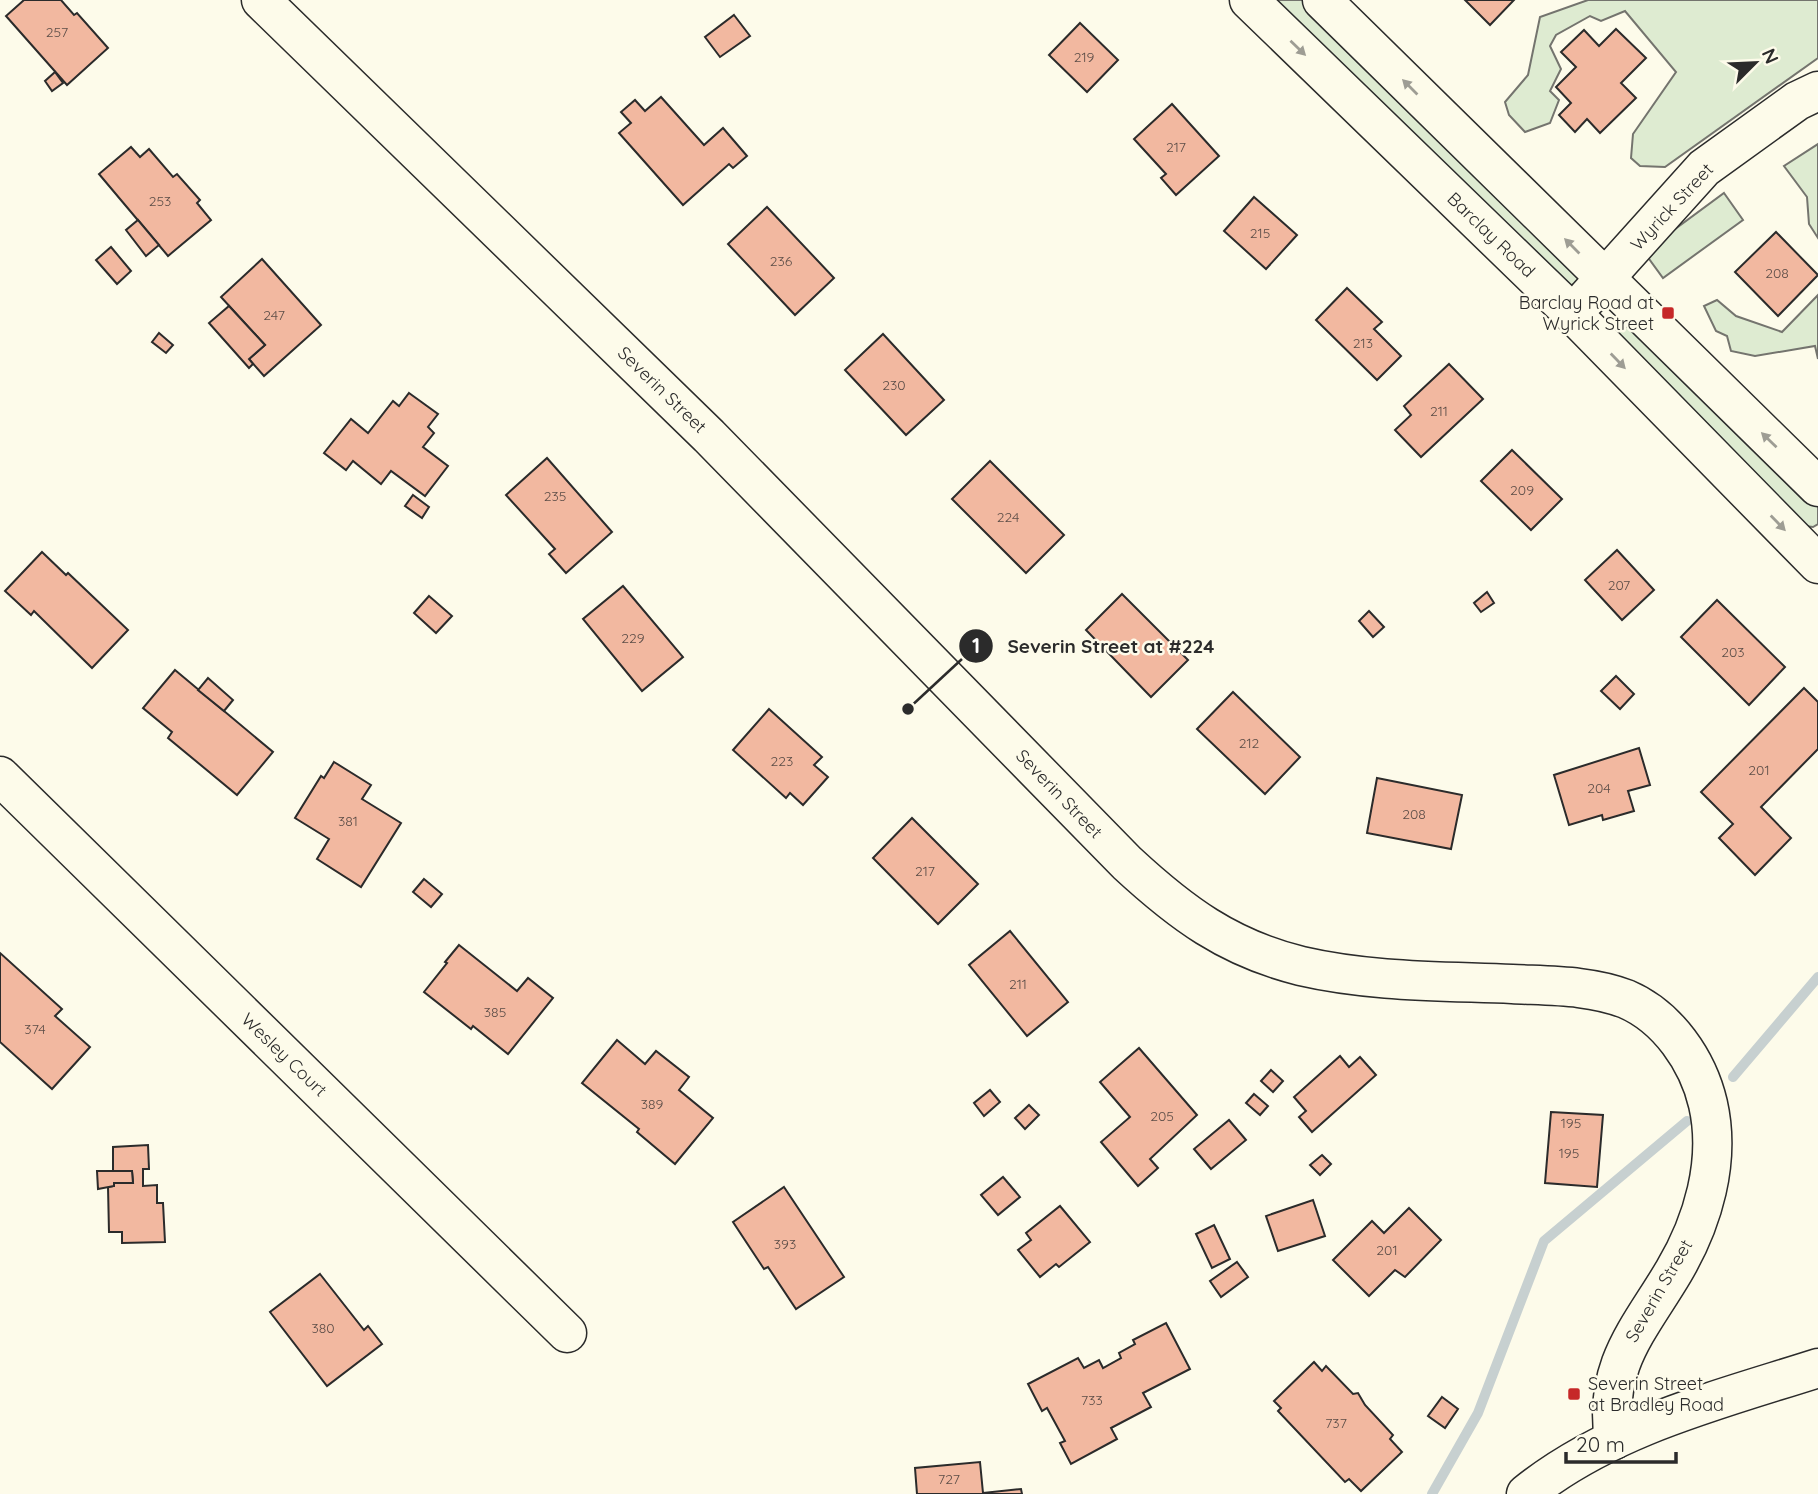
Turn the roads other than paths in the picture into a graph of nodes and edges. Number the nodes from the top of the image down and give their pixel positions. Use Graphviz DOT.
graph roads {
  1 [pos="261,0"];
  2 [pos="1249,0"];
  3 [pos="1322,0"];
  4 [pos="1818,91"];
  5 [pos="1605,279"];
  6 [pos="1573,314"];
  7 [pos="1818,487"];
  8 [pos="1818,564"];
  9 [pos="0,776"];
  10 [pos="567,1333"];
  11 [pos="1818,1368"];
  12 [pos="1614,1440"];
  13 [pos="1526,1494"];
  1 -- 12 [label="street, Severin Street"];
  2 -- 6 [label="street, Barclay Road, one-way"];
  5 -- 3 [label="street, one-way"];
  4 -- 5 [label="street, Wyrick Street"];
  5 -- 6 [label="street, Wyrick Street"];
  7 -- 5 [label="street, one-way"];
  6 -- 8 [label="street, Barclay Road, one-way"];
  9 -- 10 [label="street, Wesley Court"];
  11 -- 12 [label="street"];
  12 -- 13 [label="street"];
}
